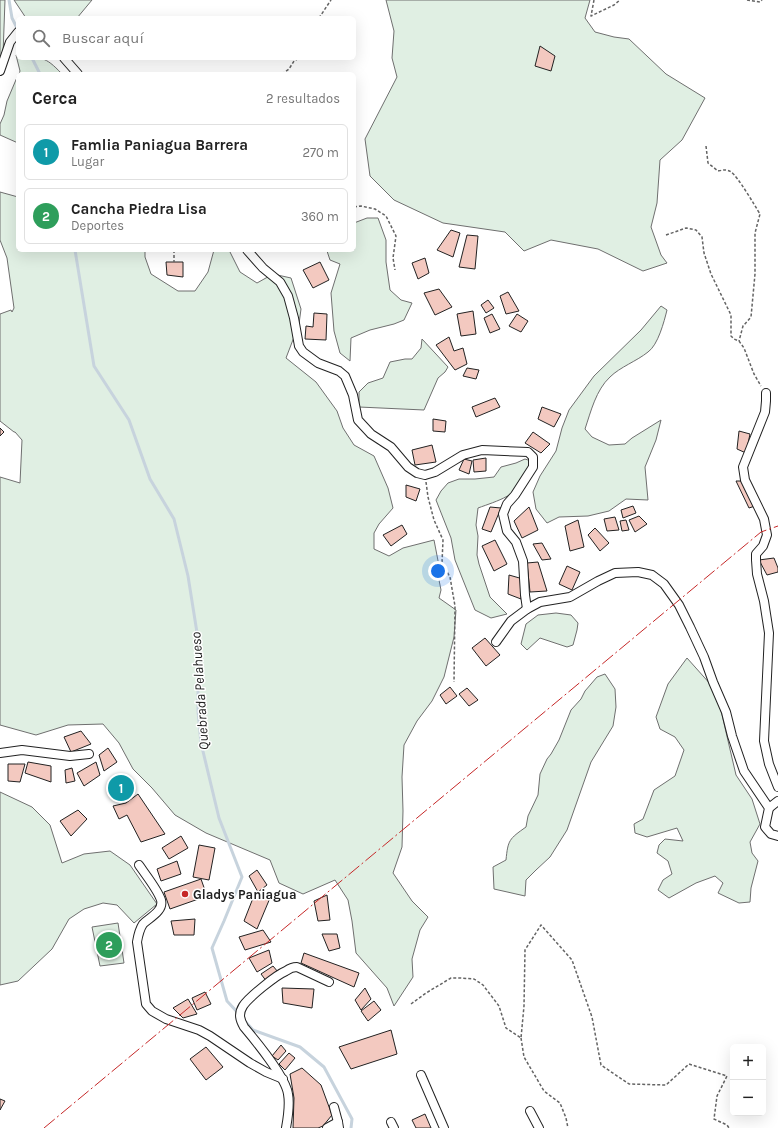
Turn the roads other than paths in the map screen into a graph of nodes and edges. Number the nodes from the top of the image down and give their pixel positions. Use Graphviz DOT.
graph roads {
  1 [pos="16,34"];
  2 [pos="66,60"];
  3 [pos="0,71"];
  4 [pos="76,72"];
  5 [pos="249,252"];
  6 [pos="766,393"];
  7 [pos="527,609"];
  8 [pos="496,642"];
  9 [pos="0,753"];
  10 [pos="89,754"];
  11 [pos="778,787"];
  12 [pos="778,801"];
  13 [pos="769,808"];
  14 [pos="778,836"];
  15 [pos="139,865"];
  16 [pos="329,982"];
  17 [pos="421,1075"];
  18 [pos="283,1079"];
  19 [pos="334,1106"];
  20 [pos="530,1111"];
  21 [pos="339,1125"];
  22 [pos="286,1128"];
  23 [pos="326,1128"];
  24 [pos="444,1128"];
  25 [pos="538,1128"];
  1 -- 3 [label="street"];
  2 -- 4 [label="street"];
  5 -- 7 [label="street"];
  6 -- 11 [label="street"];
  7 -- 8 [label="street"];
  7 -- 13 [label="street"];
  9 -- 10 [label="street"];
  12 -- 13 [label="street"];
  13 -- 14 [label="street"];
  15 -- 18 [label="street"];
  16 -- 18 [label="street"];
  17 -- 24 [label="street"];
  18 -- 22 [label="street"];
  19 -- 21 [label="street"];
  20 -- 25 [label="street"];
  21 -- 23 [label="street"];
}
